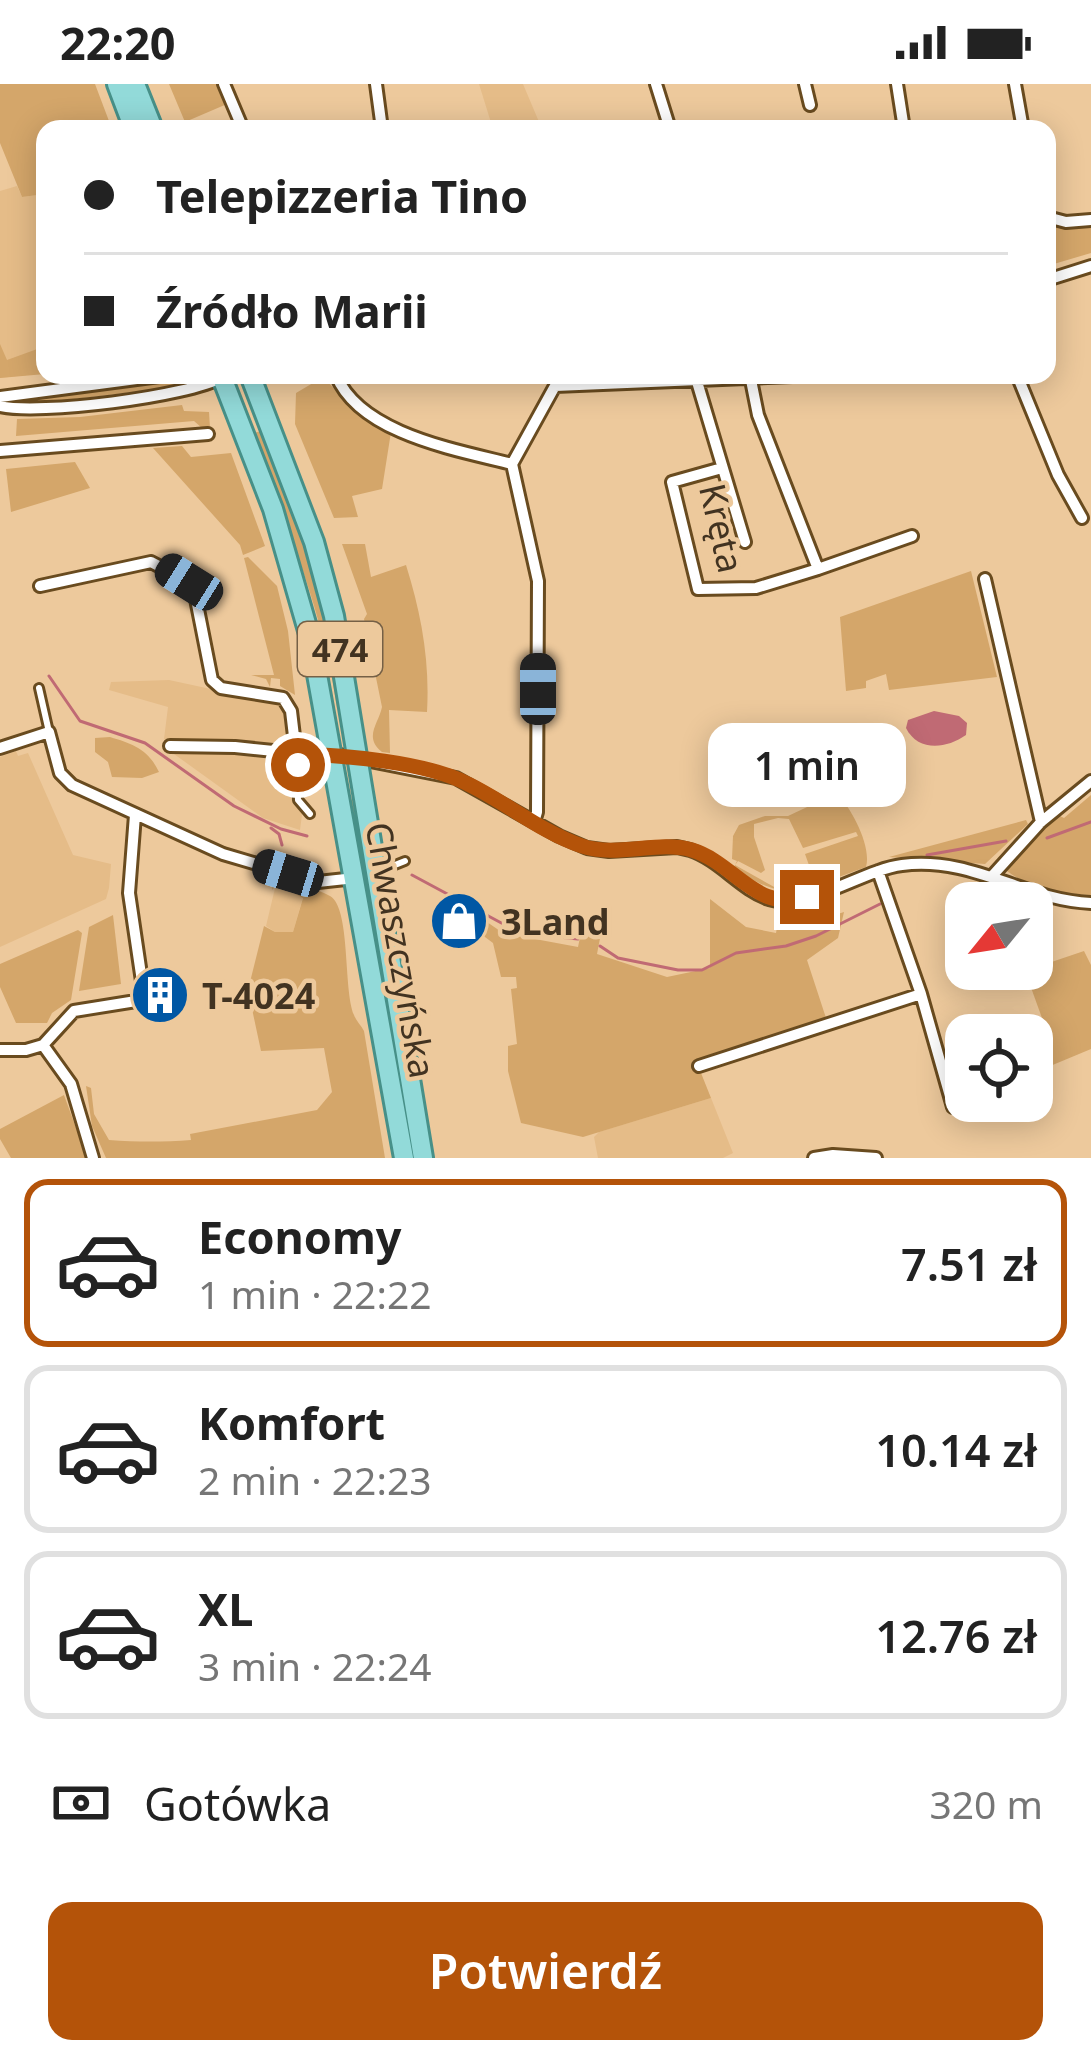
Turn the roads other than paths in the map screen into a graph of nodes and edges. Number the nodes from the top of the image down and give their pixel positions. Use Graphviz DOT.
graph roads {
  1 [pos="117,84"];
  2 [pos="134,84"];
  3 [pos="224,84"];
  4 [pos="376,84"];
  5 [pos="656,84"];
  6 [pos="805,84"];
  7 [pos="897,84"];
  8 [pos="1016,84"];
  9 [pos="810,104"];
  10 [pos="131,120"];
  11 [pos="148,120"];
  12 [pos="240,120"];
  13 [pos="381,120"];
  14 [pos="667,120"];
  15 [pos="903,120"];
  16 [pos="1022,120"];
  17 [pos="1056,219"];
  18 [pos="1091,220"];
  19 [pos="1091,266"];
  20 [pos="1056,277"];
  21 [pos="99,384"];
  22 [pos="204,384"];
  23 [pos="222,384"];
  24 [pos="253,384"];
  25 [pos="341,384"];
  26 [pos="552,384"];
  27 [pos="697,384"];
  28 [pos="752,384"];
  29 [pos="1021,384"];
  30 [pos="0,397"];
  31 [pos="0,406"];
  32 [pos="208,434"];
  33 [pos="0,451"];
  34 [pos="512,464"];
  35 [pos="722,468"];
  36 [pos="1082,518"];
  37 [pos="912,536"];
  38 [pos="745,542"];
  39 [pos="818,568"];
  40 [pos="985,579"];
  41 [pos="40,586"];
  42 [pos="39,688"];
  43 [pos="49,732"];
  44 [pos="170,746"];
  45 [pos="0,748"];
  46 [pos="296,754"];
  47 [pos="333,754"];
  48 [pos="358,758"];
  49 [pos="1091,781"];
  50 [pos="310,814"];
  51 [pos="135,815"];
  52 [pos="1041,822"];
  53 [pos="534,823"];
  54 [pos="405,861"];
  55 [pos="390,867"];
  56 [pos="878,871"];
  57 [pos="993,875"];
  58 [pos="355,878"];
  59 [pos="1091,903"];
  60 [pos="921,994"];
  61 [pos="43,1045"];
  62 [pos="0,1050"];
  63 [pos="699,1066"];
  64 [pos="945,1079"];
  65 [pos="93,1158"];
  66 [pos="404,1158"];
  67 [pos="423,1158"];
  68 [pos="814,1158"];
  69 [pos="876,1158"];
  1 -- 10 [label="main road"];
  2 -- 11 [label="main road"];
  3 -- 12 [label="street"];
  4 -- 13 [label="street"];
  5 -- 14 [label="street"];
  6 -- 9 [label="street"];
  7 -- 15 [label="street"];
  8 -- 16 [label="street"];
  17 -- 18 [label="street"];
  19 -- 20 [label="street"];
  21 -- 30 [label="street"];
  22 -- 31 [label="street"];
  23 -- 47 [label="main road, 474"];
  24 -- 48 [label="main road, 474"];
  25 -- 34 [label="street"];
  26 -- 34 [label="street"];
  27 -- 35 [label="street"];
  28 -- 39 [label="street, Kręta"];
  29 -- 36 [label="street"];
  32 -- 33 [label="street"];
  34 -- 53 [label="street"];
  35 -- 38 [label="street"];
  35 -- 39 [label="street, Kręta"];
  37 -- 39 [label="street, Kręta"];
  40 -- 52 [label="street"];
  41 -- 46 [label="street"];
  42 -- 43 [label="lane"];
  43 -- 45 [label="street"];
  43 -- 51 [label="street"];
  44 -- 46 [label="street"];
  46 -- 47 [label="street"];
  46 -- 50 [label="lane"];
  47 -- 48 [label="street"];
  47 -- 58 [label="main road, Chwaszczyńska / 474"];
  48 -- 53 [label="street"];
  48 -- 67 [label="main road, Chwaszczyńska / 474"];
  49 -- 52 [label="street"];
  51 -- 58 [label="street"];
  51 -- 61 [label="street"];
  52 -- 57 [label="street"];
  53 -- 56 [label="street"];
  54 -- 55 [label="lane"];
  56 -- 57 [label="street"];
  56 -- 60 [label="street"];
  57 -- 59 [label="street"];
  58 -- 66 [label="main road, Chwaszczyńska / 474"];
  60 -- 63 [label="street"];
  60 -- 64 [label="street"];
  61 -- 62 [label="street"];
  61 -- 65 [label="street"];
  68 -- 69 [label="street"];
}
